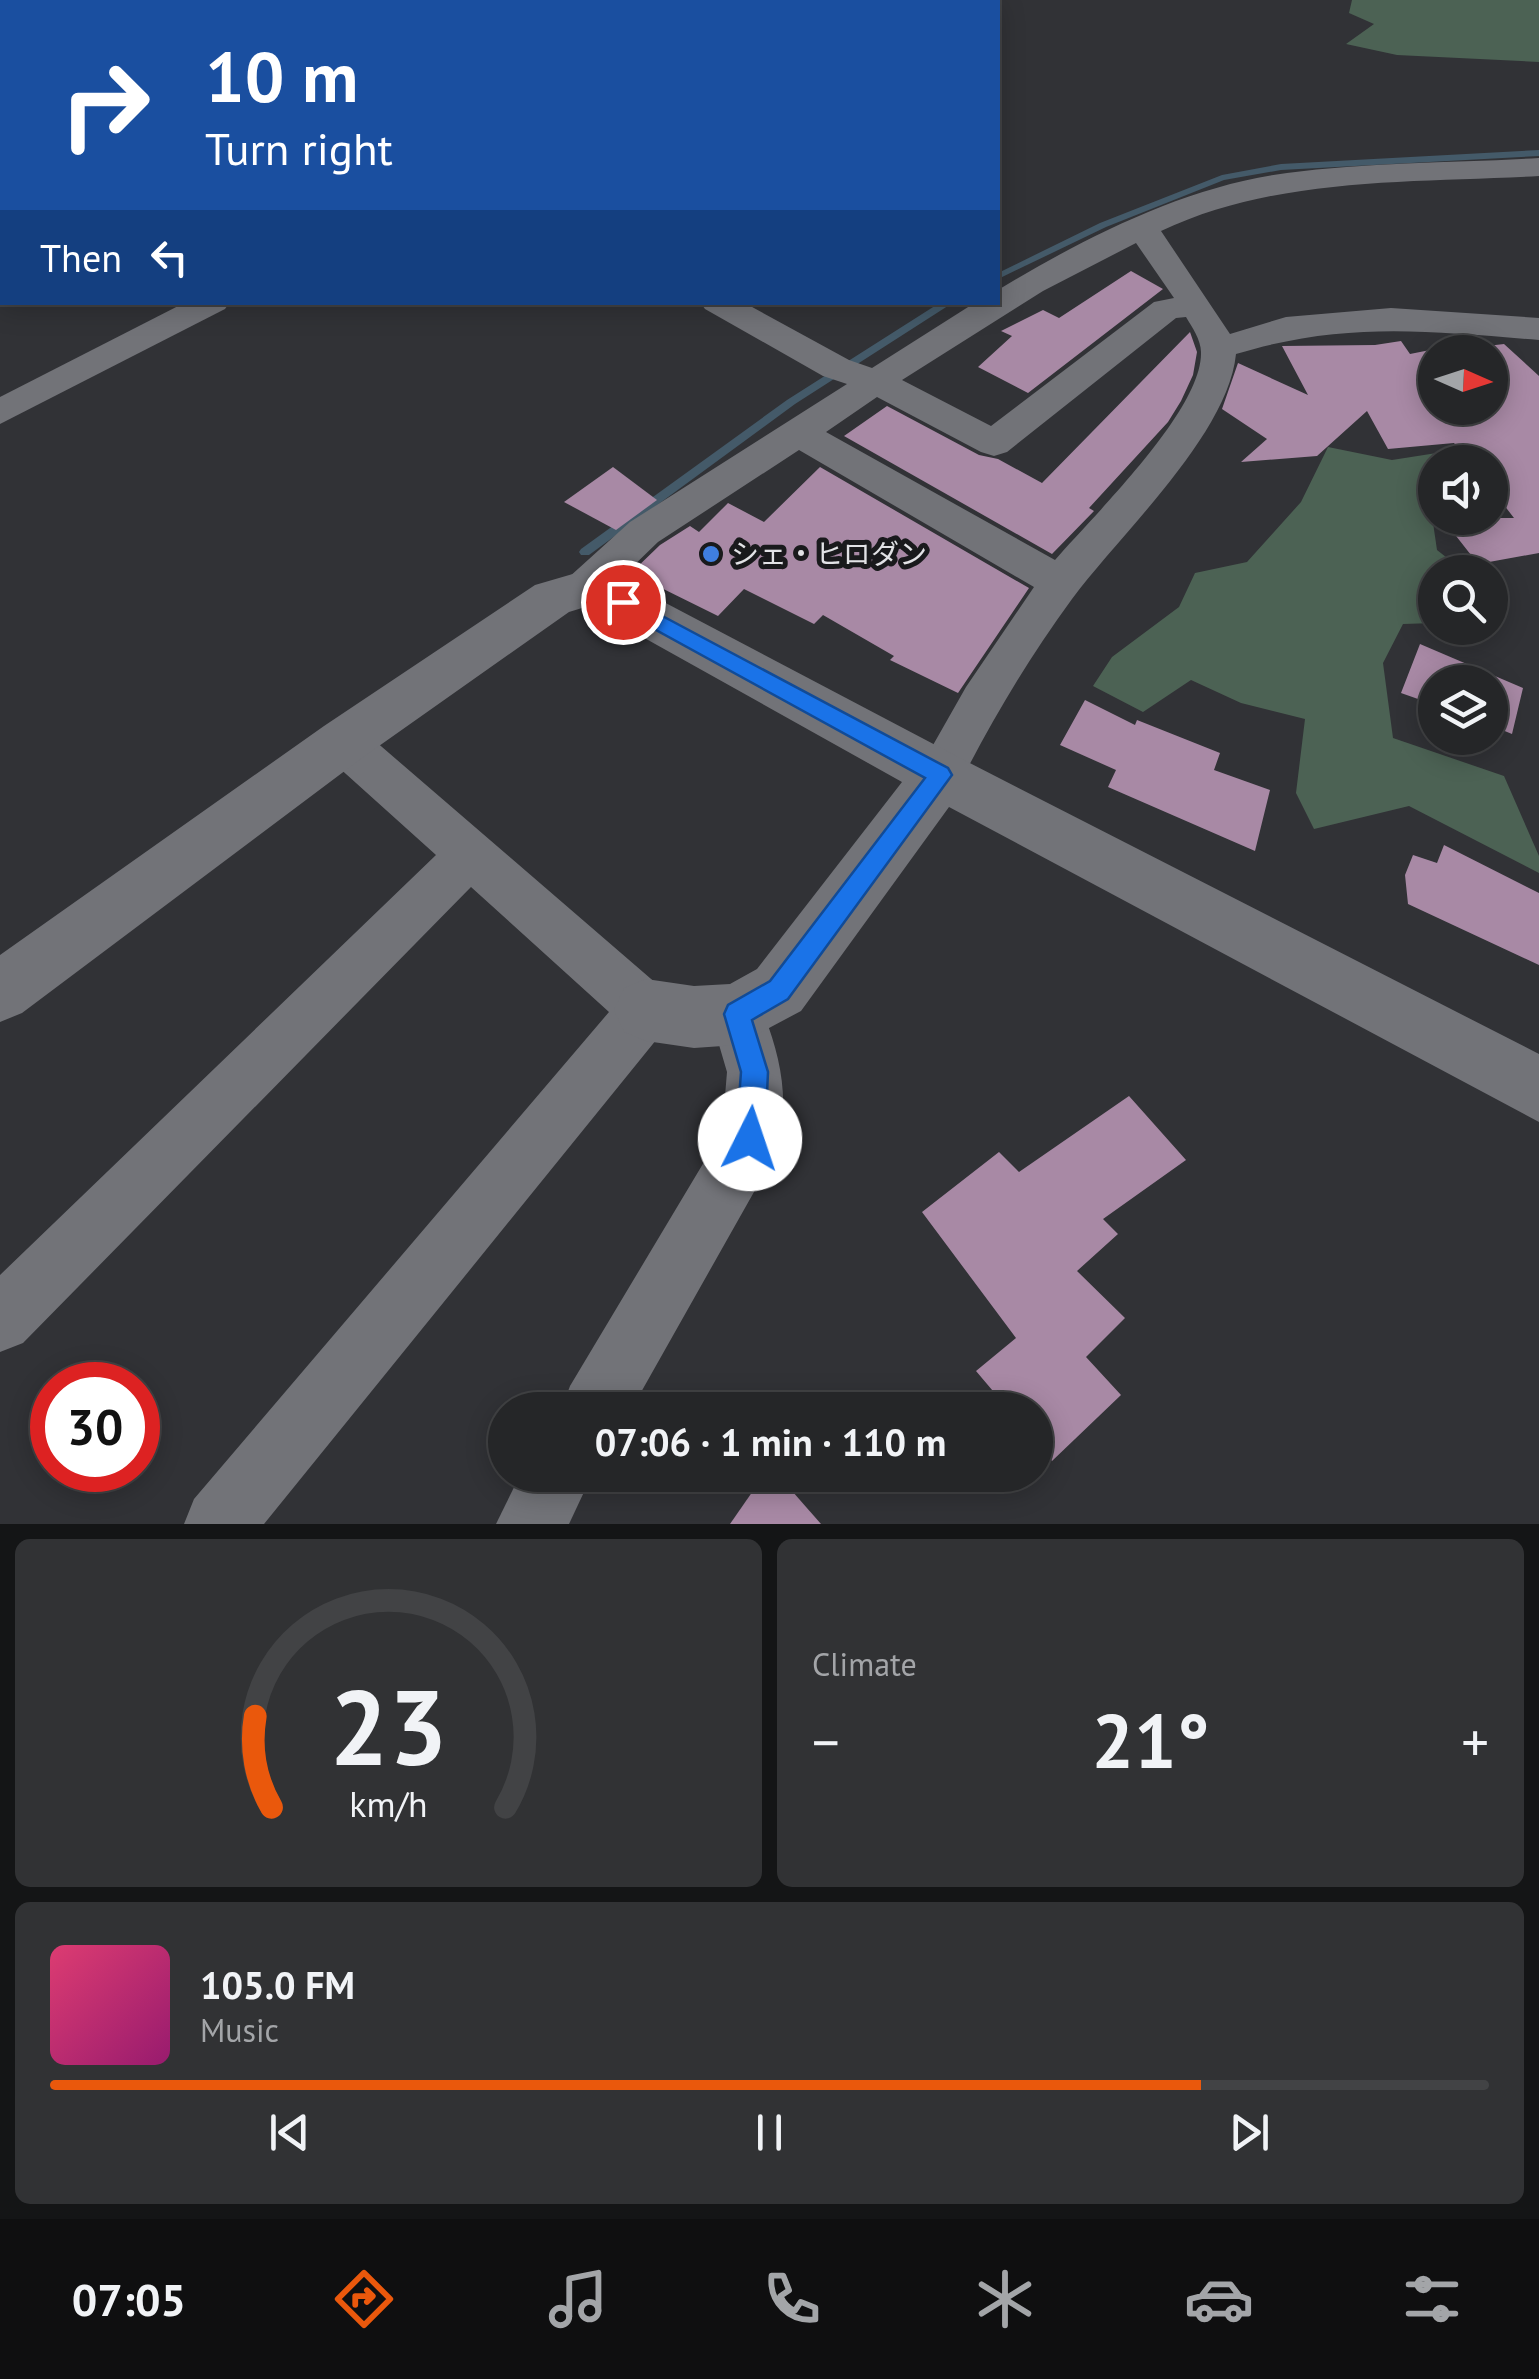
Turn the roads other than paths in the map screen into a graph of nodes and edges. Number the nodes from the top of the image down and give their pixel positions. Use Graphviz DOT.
graph roads {
  1 [pos="1539,166"];
  2 [pos="1140,230"];
  3 [pos="207,305"];
  4 [pos="722,305"];
  5 [pos="1193,306"];
  6 [pos="1539,329"];
  7 [pos="1220,348"];
  8 [pos="875,381"];
  9 [pos="0,412"];
  10 [pos="798,433"];
  11 [pos="1061,583"];
  12 [pos="584,589"];
  13 [pos="344,742"];
  14 [pos="940,775"];
  15 [pos="470,854"];
  16 [pos="0,992"];
  17 [pos="646,1010"];
  18 [pos="737,1014"];
  19 [pos="1539,1089"];
  20 [pos="0,1320"];
  21 [pos="604,1392"];
  22 [pos="549,1492"];
  23 [pos="219,1524"];
  24 [pos="531,1524"];
  1 -- 2 [label="street"];
  2 -- 5 [label="street"];
  2 -- 8 [label="street"];
  3 -- 9 [label="street"];
  4 -- 8 [label="street"];
  5 -- 7 [label="street"];
  5 -- 8 [label="street"];
  6 -- 7 [label="street"];
  7 -- 11 [label="street"];
  8 -- 10 [label="street"];
  10 -- 11 [label="street"];
  10 -- 12 [label="street"];
  11 -- 14 [label="street"];
  12 -- 13 [label="street"];
  12 -- 14 [label="street"];
  13 -- 15 [label="street"];
  13 -- 16 [label="street"];
  14 -- 18 [label="street"];
  14 -- 19 [label="street"];
  15 -- 17 [label="street"];
  15 -- 20 [label="street"];
  17 -- 18 [label="street"];
  17 -- 23 [label="street"];
  18 -- 21 [label="street"];
  22 -- 24 [label="street"];
}
